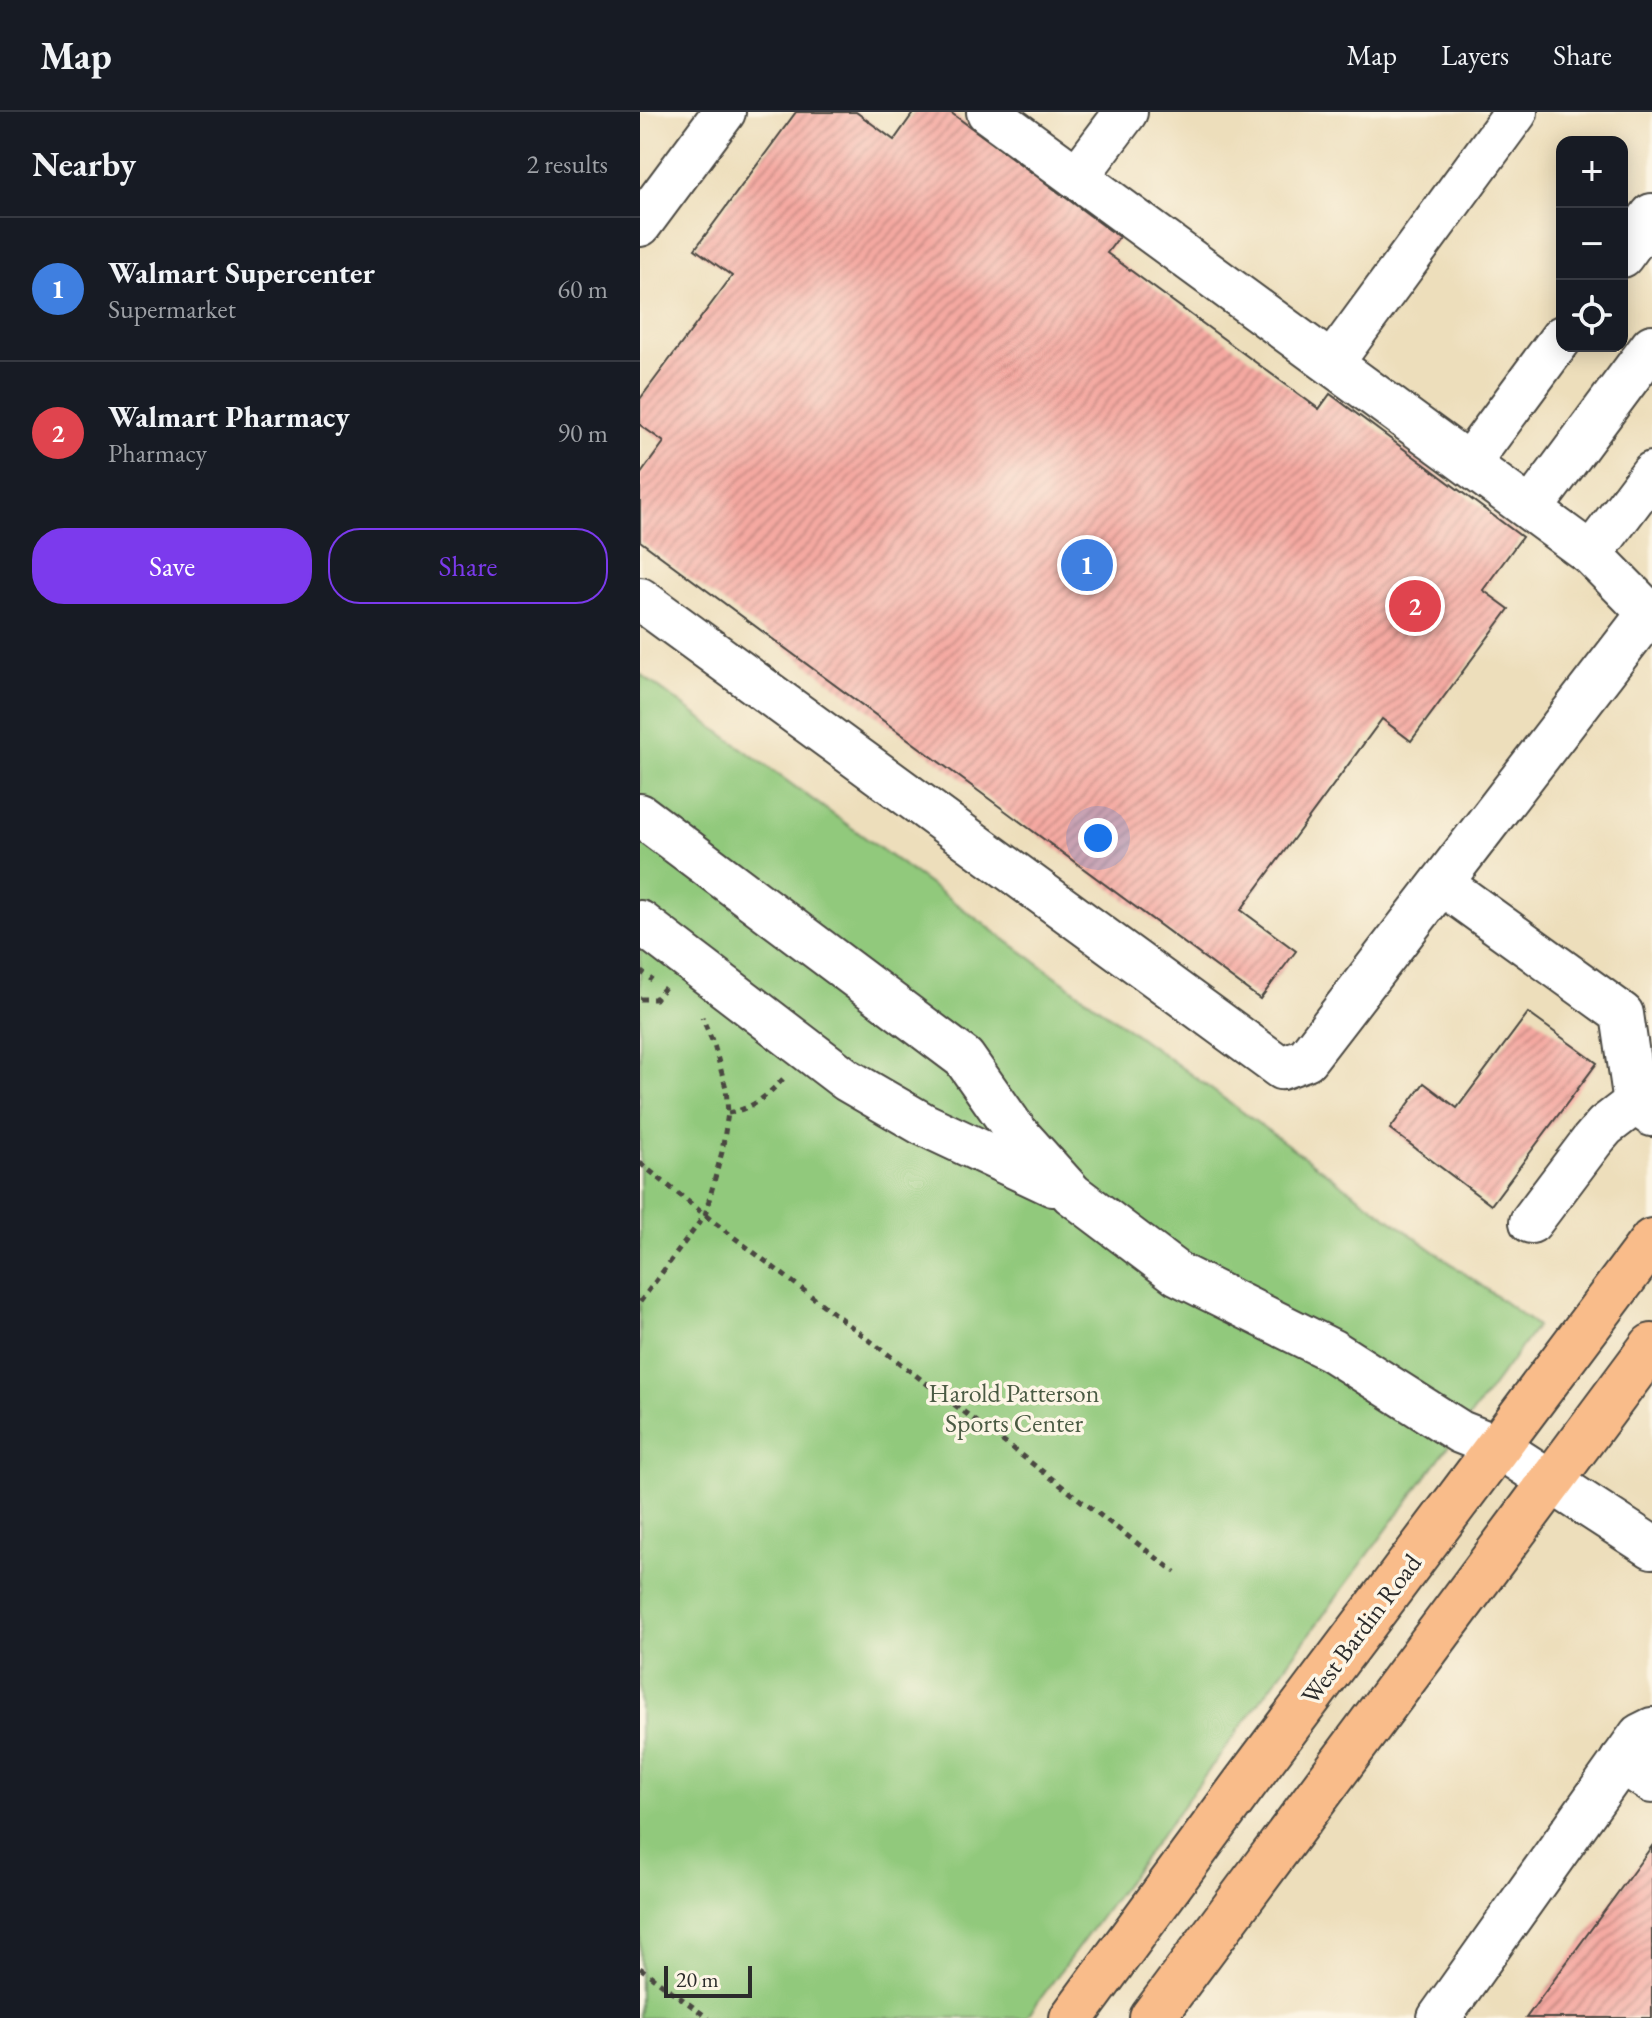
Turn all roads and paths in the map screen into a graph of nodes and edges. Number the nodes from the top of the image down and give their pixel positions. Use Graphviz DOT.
graph roads {
  1 [pos="724,112"];
  2 [pos="1126,112"];
  3 [pos="1516,112"];
  4 [pos="1008,118"];
  5 [pos="1077,177"];
  6 [pos="1652,215"];
  7 [pos="640,225"];
  8 [pos="1628,248"];
  9 [pos="1556,345"];
  10 [pos="1652,346"];
  11 [pos="1332,363"];
  12 [pos="1469,463"];
  13 [pos="1652,473"];
  14 [pos="1531,509"];
  15 [pos="1591,554"];
  16 [pos="640,599"];
  17 [pos="1651,613"];
  18 [pos="640,815"];
  19 [pos="1442,884"];
  20 [pos="640,922"];
  21 [pos="702,1017"];
  22 [pos="784,1078"];
  23 [pos="1644,1109"];
  24 [pos="728,1113"];
  25 [pos="640,1163"];
  26 [pos="1072,1194"];
  27 [pos="705,1215"];
  28 [pos="1531,1222"];
  29 [pos="1652,1241"];
  30 [pos="640,1302"];
  31 [pos="1652,1346"];
  32 [pos="1498,1447"];
  33 [pos="1550,1481"];
  34 [pos="1652,1547"];
  35 [pos="1175,1572"];
  36 [pos="1652,1729"];
  37 [pos="1637,1772"];
  38 [pos="640,1968"];
  39 [pos="708,2018"];
  40 [pos="1072,2018"];
  41 [pos="1152,2018"];
  42 [pos="1439,2018"];
  1 -- 7 [label="street"];
  2 -- 5 [label="street"];
  3 -- 11 [label="street"];
  4 -- 5 [label="street"];
  5 -- 11 [label="street"];
  6 -- 8 [label="street"];
  9 -- 12 [label="street"];
  10 -- 14 [label="street"];
  11 -- 12 [label="street"];
  12 -- 14 [label="street"];
  13 -- 15 [label="street"];
  14 -- 15 [label="street"];
  15 -- 17 [label="street"];
  16 -- 19 [label="street"];
  17 -- 19 [label="street"];
  18 -- 26 [label="street"];
  19 -- 23 [label="street"];
  20 -- 26 [label="street"];
  21 -- 24 [label="path"];
  22 -- 24 [label="path"];
  23 -- 28 [label="street"];
  24 -- 27 [label="path"];
  25 -- 27 [label="path"];
  26 -- 32 [label="street"];
  27 -- 30 [label="path"];
  27 -- 35 [label="path"];
  29 -- 32 [label="main road, West Bardin Road"];
  31 -- 33 [label="main road"];
  32 -- 33 [label="street"];
  32 -- 40 [label="main road, West Bardin Road"];
  33 -- 34 [label="street"];
  33 -- 41 [label="main road"];
  36 -- 37 [label="street"];
  37 -- 42 [label="street"];
  38 -- 39 [label="path"];
}
